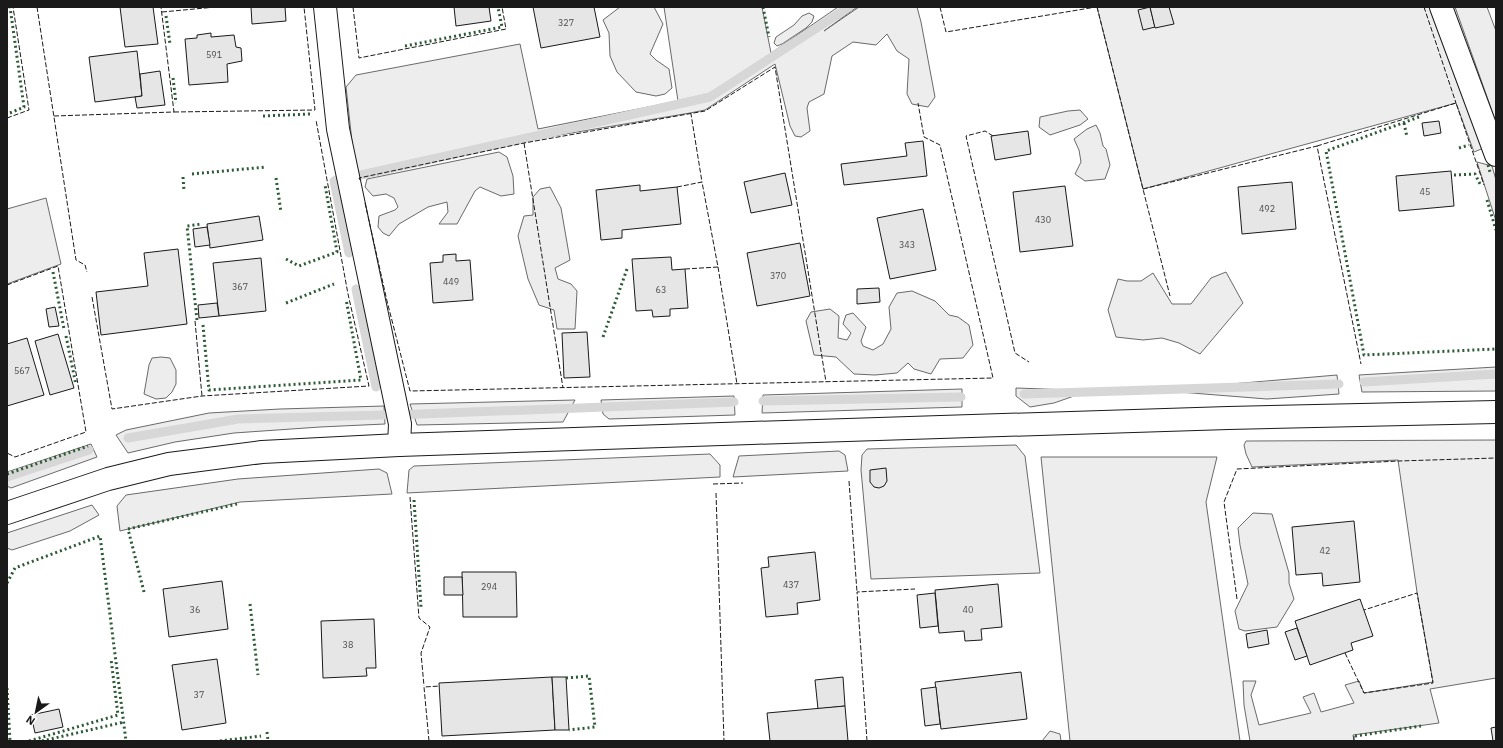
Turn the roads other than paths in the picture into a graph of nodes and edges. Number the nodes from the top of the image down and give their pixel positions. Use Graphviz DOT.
graph roads {
  1 [pos="325,7"];
  2 [pos="1441,7"];
  3 [pos="1496,155"];
  4 [pos="1496,412"];
  5 [pos="399,425"];
  6 [pos="7,513"];
  1 -- 5 [label="main road"];
  2 -- 3 [label="main road"];
  4 -- 5 [label="main road"];
  5 -- 6 [label="main road"];
}
